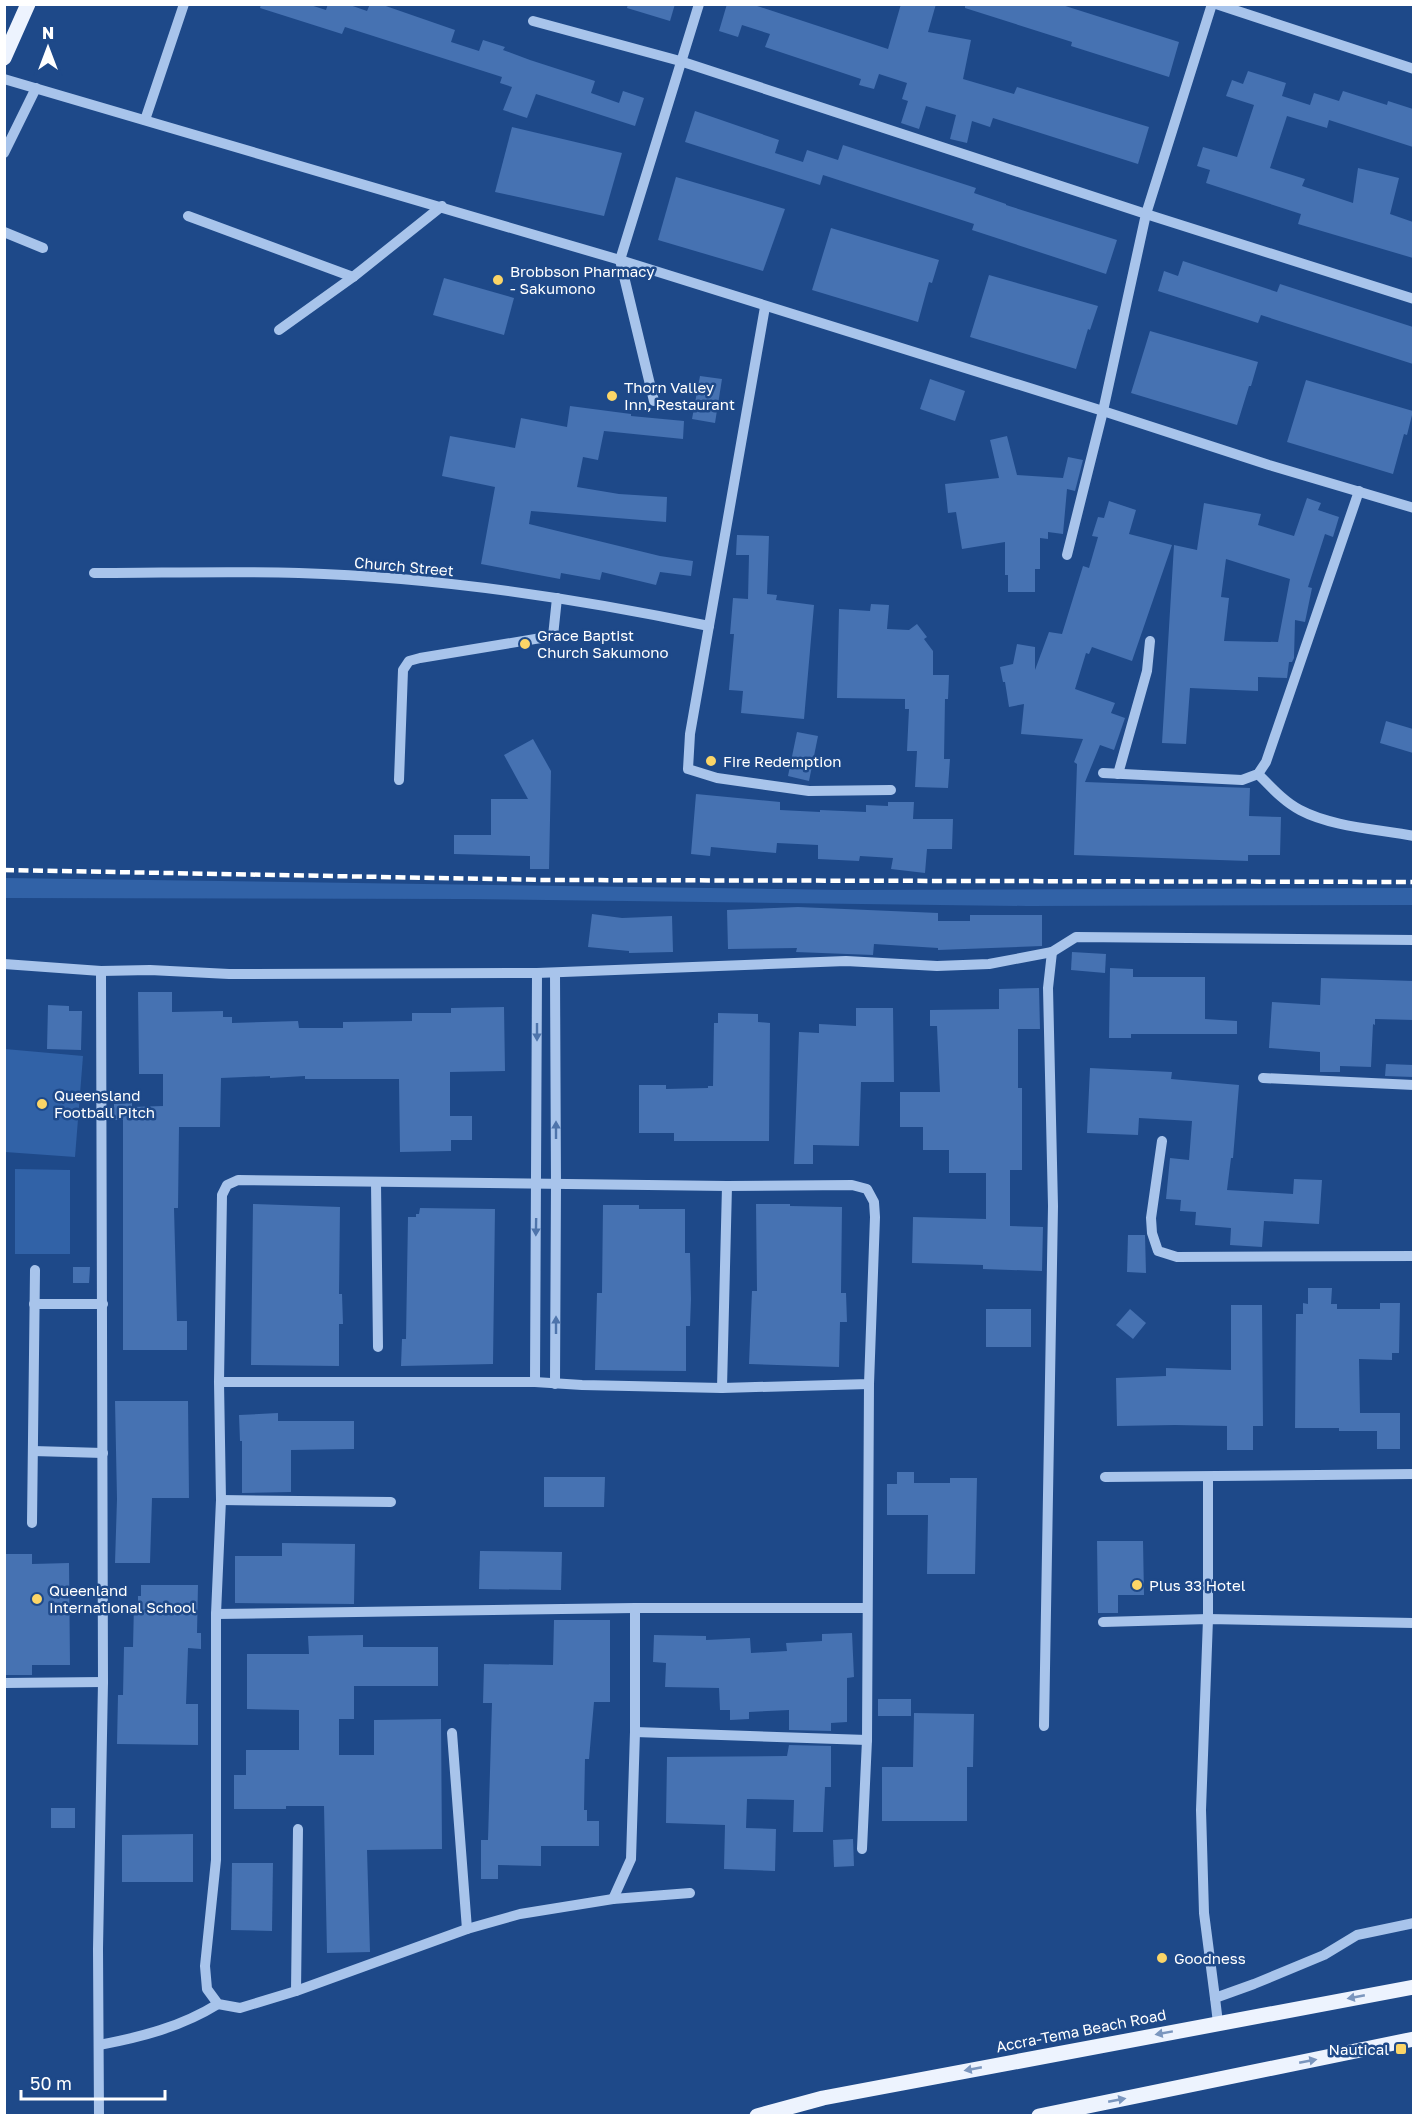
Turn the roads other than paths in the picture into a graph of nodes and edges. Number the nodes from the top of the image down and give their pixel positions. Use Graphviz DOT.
graph roads {
  1 [pos="28,4"];
  2 [pos="184,4"];
  3 [pos="699,4"];
  4 [pos="1214,4"];
  5 [pos="533,21"];
  6 [pos="4,58"];
  7 [pos="680,61"];
  8 [pos="1413,69"];
  9 [pos="4,79"];
  10 [pos="36,88"];
  11 [pos="145,120"];
  12 [pos="4,153"];
  13 [pos="442,206"];
  14 [pos="1146,214"];
  15 [pos="188,216"];
  16 [pos="4,232"];
  17 [pos="43,248"];
  18 [pos="620,260"];
  19 [pos="353,277"];
  20 [pos="1413,298"];
  21 [pos="765,307"];
  22 [pos="279,330"];
  23 [pos="654,401"];
  24 [pos="1103,411"];
  25 [pos="1359,492"];
  26 [pos="1413,508"];
  27 [pos="1067,555"];
  28 [pos="94,573"];
  29 [pos="557,597"];
  30 [pos="709,626"];
  31 [pos="1150,641"];
  32 [pos="1103,772"];
  33 [pos="1118,774"];
  34 [pos="1257,774"];
  35 [pos="399,780"];
  36 [pos="891,790"];
  37 [pos="1413,836"];
  38 [pos="1413,940"];
  39 [pos="1052,952"];
  40 [pos="4,964"];
  41 [pos="101,971"];
  42 [pos="555,972"];
  43 [pos="537,974"];
  44 [pos="1263,1078"];
  45 [pos="1413,1085"];
  46 [pos="1162,1140"];
  47 [pos="536,1182"];
  48 [pos="376,1183"];
  49 [pos="556,1184"];
  50 [pos="727,1186"];
  51 [pos="1413,1256"];
  52 [pos="34,1270"];
  53 [pos="34,1304"];
  54 [pos="103,1304"];
  55 [pos="378,1347"];
  56 [pos="219,1382"];
  57 [pos="535,1382"];
  58 [pos="555,1384"];
  59 [pos="869,1384"];
  60 [pos="722,1388"];
  61 [pos="33,1451"];
  62 [pos="103,1453"];
  63 [pos="1413,1474"];
  64 [pos="1208,1476"];
  65 [pos="1105,1477"];
  66 [pos="221,1500"];
  67 [pos="391,1502"];
  68 [pos="32,1523"];
  69 [pos="635,1608"];
  70 [pos="866,1608"];
  71 [pos="216,1614"];
  72 [pos="1208,1619"];
  73 [pos="1103,1622"];
  74 [pos="1413,1623"];
  75 [pos="103,1682"];
  76 [pos="4,1683"];
  77 [pos="1044,1726"];
  78 [pos="635,1732"];
  79 [pos="452,1733"];
  80 [pos="867,1740"];
  81 [pos="298,1828"];
  82 [pos="862,1849"];
  83 [pos="690,1893"];
  84 [pos="613,1899"];
  85 [pos="1413,1923"];
  86 [pos="467,1929"];
  87 [pos="1413,1987"];
  88 [pos="296,1991"];
  89 [pos="1215,1998"];
  90 [pos="218,2004"];
  91 [pos="1218,2023"];
  92 [pos="1413,2039"];
  93 [pos="99,2045"];
  94 [pos="99,2115"];
  95 [pos="757,2115"];
  96 [pos="1039,2115"];
  1 -- 6 [label="main road"];
  2 -- 11 [label="street"];
  3 -- 7 [label="street"];
  4 -- 8 [label="street"];
  4 -- 14 [label="street"];
  5 -- 7 [label="street"];
  7 -- 14 [label="street"];
  7 -- 18 [label="street"];
  9 -- 10 [label="street"];
  10 -- 11 [label="street"];
  10 -- 12 [label="street"];
  11 -- 13 [label="street"];
  13 -- 18 [label="street"];
  13 -- 19 [label="street"];
  14 -- 20 [label="street"];
  14 -- 24 [label="street"];
  15 -- 19 [label="street"];
  16 -- 17 [label="street"];
  18 -- 21 [label="street"];
  18 -- 23 [label="street"];
  19 -- 22 [label="street"];
  21 -- 24 [label="street"];
  21 -- 30 [label="street"];
  24 -- 25 [label="street"];
  24 -- 27 [label="street"];
  25 -- 26 [label="street"];
  25 -- 34 [label="street"];
  28 -- 29 [label="street, Church Street"];
  29 -- 30 [label="street, Church Street"];
  29 -- 35 [label="street"];
  30 -- 36 [label="street"];
  31 -- 33 [label="street"];
  32 -- 33 [label="street"];
  33 -- 34 [label="street"];
  34 -- 37 [label="street"];
  38 -- 39 [label="street"];
  39 -- 42 [label="street"];
  39 -- 77 [label="street"];
  40 -- 41 [label="street"];
  41 -- 43 [label="street"];
  41 -- 54 [label="street"];
  42 -- 43 [label="street"];
  49 -- 42 [label="street, one-way"];
  43 -- 47 [label="street, one-way"];
  44 -- 45 [label="street"];
  46 -- 51 [label="street"];
  47 -- 48 [label="street"];
  47 -- 49 [label="street"];
  47 -- 57 [label="street, one-way"];
  48 -- 55 [label="street"];
  48 -- 56 [label="street"];
  49 -- 50 [label="street"];
  58 -- 49 [label="street, one-way"];
  50 -- 59 [label="street"];
  50 -- 60 [label="street"];
  52 -- 53 [label="street"];
  53 -- 54 [label="street"];
  53 -- 61 [label="street"];
  54 -- 62 [label="street"];
  56 -- 57 [label="street"];
  56 -- 66 [label="street"];
  57 -- 58 [label="street"];
  58 -- 60 [label="street"];
  59 -- 60 [label="street"];
  59 -- 70 [label="street"];
  61 -- 62 [label="street"];
  61 -- 68 [label="street"];
  62 -- 75 [label="street"];
  63 -- 64 [label="street"];
  64 -- 65 [label="street"];
  64 -- 72 [label="street"];
  66 -- 67 [label="street"];
  66 -- 71 [label="street"];
  69 -- 70 [label="street"];
  69 -- 71 [label="street"];
  69 -- 78 [label="street"];
  70 -- 80 [label="street"];
  71 -- 90 [label="street"];
  72 -- 73 [label="street"];
  72 -- 74 [label="street"];
  72 -- 89 [label="street"];
  75 -- 76 [label="street"];
  75 -- 93 [label="street"];
  78 -- 80 [label="street"];
  78 -- 84 [label="street"];
  79 -- 86 [label="street"];
  80 -- 82 [label="street"];
  81 -- 88 [label="street"];
  83 -- 84 [label="street"];
  84 -- 86 [label="street"];
  85 -- 89 [label="street"];
  86 -- 88 [label="street"];
  87 -- 91 [label="main road, Accra-Tema Beach Road, one-way"];
  88 -- 90 [label="street"];
  89 -- 91 [label="street"];
  90 -- 93 [label="street"];
  91 -- 95 [label="main road, Accra-Tema Beach Road, one-way"];
  96 -- 92 [label="main road, one-way"];
  93 -- 94 [label="street"];
}
